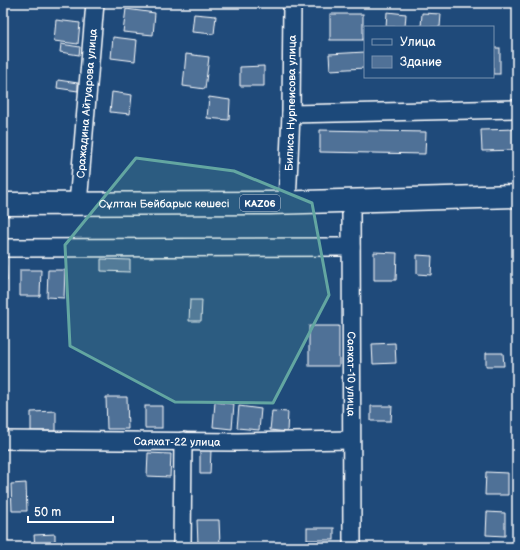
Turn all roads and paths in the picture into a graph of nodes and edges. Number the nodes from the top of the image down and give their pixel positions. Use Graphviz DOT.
graph roads {
  1 [pos="94,3"];
  2 [pos="292,3"];
  3 [pos="517,109"];
  4 [pos="291,114"];
  5 [pos="517,196"];
  6 [pos="351,201"];
  7 [pos="287,203"];
  8 [pos="3,204"];
  9 [pos="78,204"];
  10 [pos="351,247"];
  11 [pos="3,248"];
  12 [pos="3,440"];
  13 [pos="352,440"];
  14 [pos="183,441"];
  15 [pos="182,547"];
  16 [pos="352,547"];
  1 -- 9 [label="street, Сражадина Айтуарова улица"];
  2 -- 4 [label="street, Билиса Нурпеисова улица"];
  3 -- 4 [label="street"];
  4 -- 7 [label="street, Билиса Нурпеисова улица"];
  5 -- 6 [label="main road, Сұлтан Бейбарыс көшесі / KAZ06"];
  6 -- 7 [label="main road, Сұлтан Бейбарыс көшесі / KAZ06"];
  6 -- 10 [label="street, Саяхат-10 улица"];
  7 -- 9 [label="main road, Сұлтан Бейбарыс көшесі / KAZ06"];
  8 -- 9 [label="main road, Сұлтан Бейбарыс көшесі / KAZ06"];
  10 -- 11 [label="street"];
  10 -- 13 [label="street, Саяхат-10 улица"];
  12 -- 14 [label="street, Саяхат-22 улица"];
  13 -- 14 [label="street, Саяхат-22 улица"];
  13 -- 16 [label="street, Саяхат-10 улица"];
  14 -- 15 [label="street"];
}
